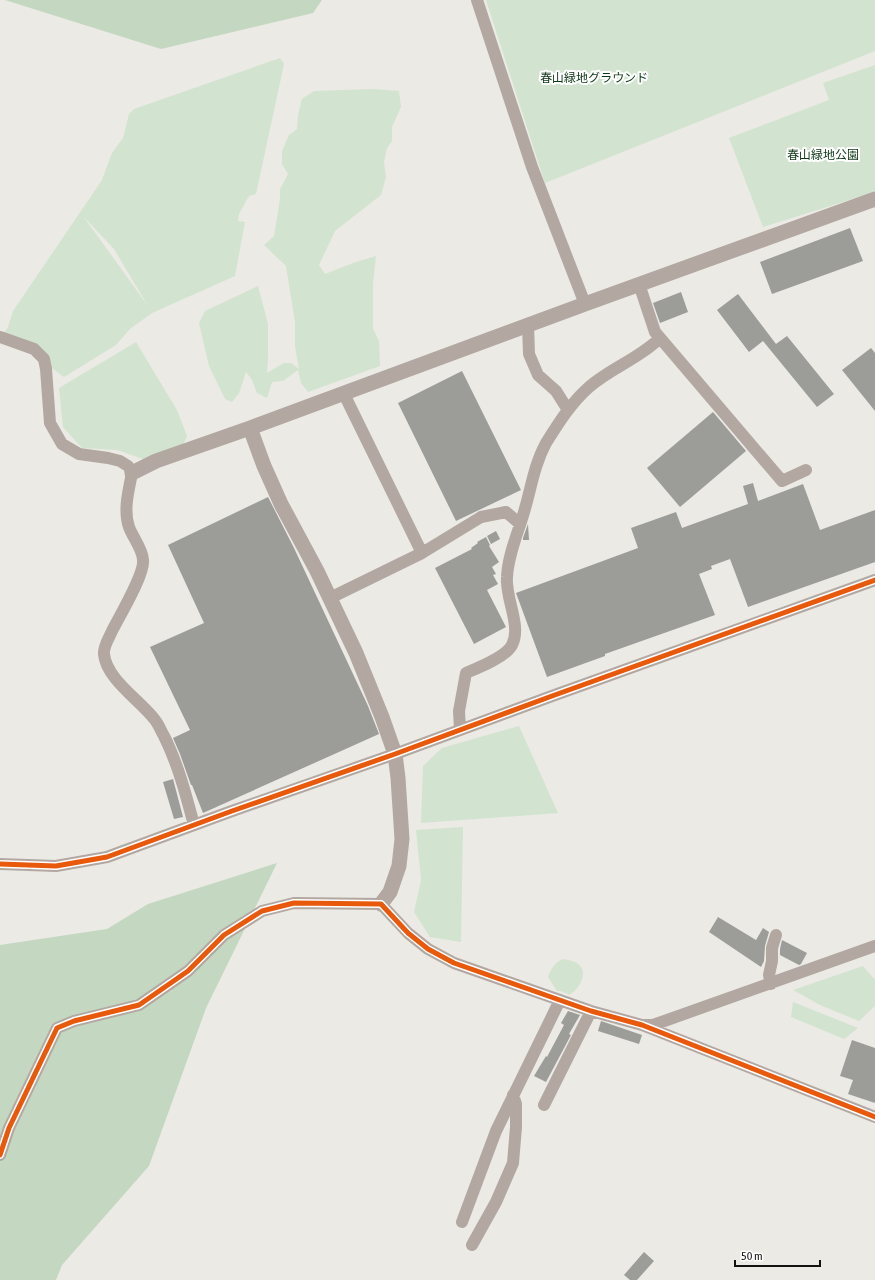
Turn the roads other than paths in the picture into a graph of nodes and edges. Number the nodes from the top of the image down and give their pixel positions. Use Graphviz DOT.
graph roads {
  1 [pos="477,0"];
  2 [pos="875,199"];
  3 [pos="639,284"];
  4 [pos="585,304"];
  5 [pos="528,325"];
  6 [pos="0,337"];
  7 [pos="660,338"];
  8 [pos="344,394"];
  9 [pos="568,410"];
  10 [pos="250,428"];
  11 [pos="806,470"];
  12 [pos="132,473"];
  13 [pos="520,524"];
  14 [pos="422,553"];
  15 [pos="875,580"];
  16 [pos="330,598"];
  17 [pos="460,730"];
  18 [pos="395,754"];
  19 [pos="194,825"];
  20 [pos="0,864"];
  21 [pos="381,904"];
  22 [pos="776,935"];
  23 [pos="875,946"];
  24 [pos="771,984"];
  25 [pos="560,1000"];
  26 [pos="591,1011"];
  27 [pos="642,1025"];
  28 [pos="513,1095"];
  29 [pos="544,1104"];
  30 [pos="875,1117"];
  31 [pos="0,1155"];
  32 [pos="462,1222"];
  33 [pos="472,1245"];
  1 -- 4 [label="street"];
  2 -- 3 [label="street"];
  3 -- 4 [label="street"];
  3 -- 7 [label="street"];
  4 -- 5 [label="street"];
  5 -- 8 [label="street"];
  5 -- 9 [label="street"];
  6 -- 12 [label="street"];
  7 -- 9 [label="street"];
  7 -- 11 [label="street"];
  8 -- 10 [label="street"];
  8 -- 14 [label="street"];
  9 -- 13 [label="street"];
  10 -- 12 [label="street"];
  10 -- 16 [label="street"];
  12 -- 19 [label="street"];
  13 -- 14 [label="street"];
  13 -- 17 [label="street"];
  14 -- 16 [label="street"];
  15 -- 17 [label="street"];
  16 -- 18 [label="street"];
  17 -- 18 [label="street"];
  18 -- 19 [label="street"];
  18 -- 21 [label="street"];
  19 -- 20 [label="street"];
  21 -- 25 [label="street"];
  21 -- 31 [label="street"];
  22 -- 24 [label="street"];
  23 -- 24 [label="street"];
  24 -- 27 [label="street"];
  25 -- 26 [label="street"];
  25 -- 28 [label="street"];
  26 -- 27 [label="street"];
  26 -- 29 [label="street"];
  27 -- 30 [label="street"];
  28 -- 32 [label="street"];
  28 -- 33 [label="street"];
}
